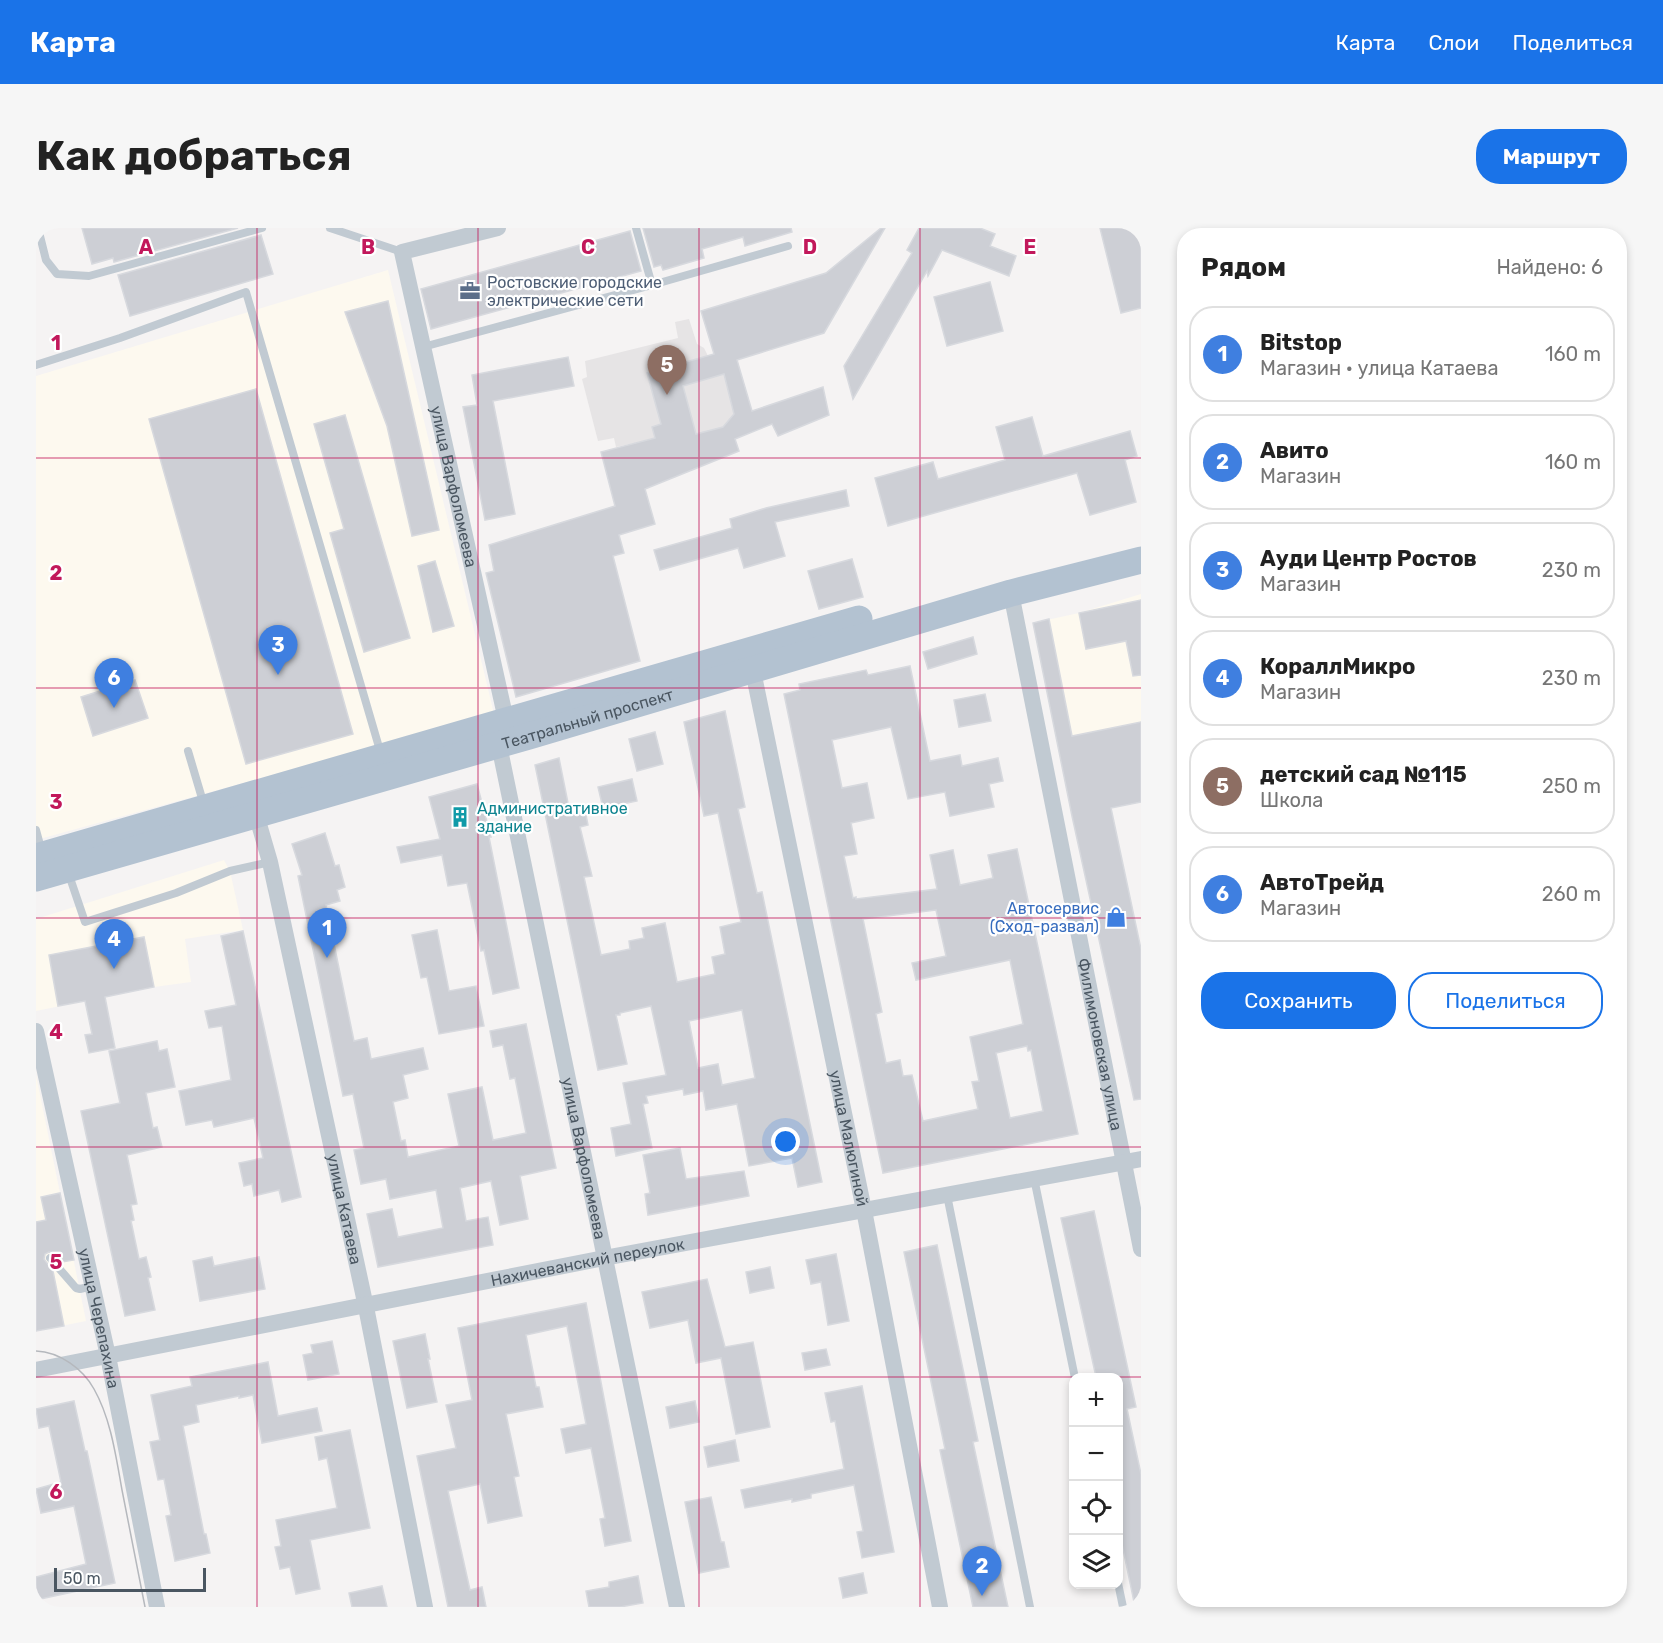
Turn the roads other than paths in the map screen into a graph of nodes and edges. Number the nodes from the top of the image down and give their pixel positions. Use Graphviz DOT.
graph roads {
  1 [pos="38,228"];
  2 [pos="262,228"];
  3 [pos="330,228"];
  4 [pos="498,228"];
  5 [pos="636,228"];
  6 [pos="788,246"];
  7 [pos="402,252"];
  8 [pos="652,285"];
  9 [pos="423,346"];
  10 [pos="36,365"];
  11 [pos="1141,543"];
  12 [pos="1141,560"];
  13 [pos="1011,593"];
  14 [pos="753,670"];
  15 [pos="502,732"];
  16 [pos="188,752"];
  17 [pos="382,756"];
  18 [pos="205,808"];
  19 [pos="256,814"];
  20 [pos="38,855"];
  21 [pos="270,862"];
  22 [pos="67,869"];
  23 [pos="36,1031"];
  24 [pos="1141,1159"];
  25 [pos="1124,1161"];
  26 [pos="1034,1179"];
  27 [pos="947,1195"];
  28 [pos="864,1210"];
  29 [pos="1141,1249"];
  30 [pos="50,1258"];
  31 [pos="604,1258"];
  32 [pos="92,1286"];
  33 [pos="366,1306"];
  34 [pos="108,1356"];
  35 [pos="36,1370"];
  36 [pos="1074,1373"];
  37 [pos="1120,1589"];
  38 [pos="157,1607"];
  39 [pos="425,1607"];
  40 [pos="677,1607"];
  41 [pos="940,1607"];
  42 [pos="1030,1607"];
  43 [pos="1124,1607"];
  1 -- 2 [label="lane"];
  3 -- 7 [label="lane"];
  4 -- 7 [label="street"];
  5 -- 8 [label="lane"];
  6 -- 8 [label="lane"];
  7 -- 9 [label="street, улица Варфоломеева"];
  8 -- 9 [label="lane"];
  9 -- 15 [label="street, улица Варфоломеева"];
  10 -- 17 [label="lane"];
  11 -- 15 [label="main road, Театральный проспект"];
  12 -- 13 [label="main road, Театральный проспект"];
  13 -- 14 [label="main road, Театральный проспект"];
  13 -- 25 [label="street, Филимоновская улица"];
  14 -- 15 [label="main road, Театральный проспект"];
  14 -- 28 [label="street, улица Малюгиной"];
  15 -- 17 [label="main road, Театральный проспект"];
  15 -- 19 [label="main road, Театральный проспект"];
  15 -- 31 [label="street, улица Варфоломеева"];
  16 -- 18 [label="lane"];
  17 -- 18 [label="main road, Театральный проспект"];
  18 -- 20 [label="main road, Театральный проспект"];
  19 -- 21 [label="street, улица Катаева"];
  19 -- 22 [label="main road, Театральный проспект"];
  20 -- 22 [label="main road, Театральный проспект"];
  21 -- 22 [label="lane"];
  21 -- 33 [label="street, улица Катаева"];
  23 -- 32 [label="street, улица Черепахина"];
  24 -- 25 [label="street, Нахичеванский переулок"];
  25 -- 26 [label="street, Нахичеванский переулок"];
  25 -- 29 [label="street, Филимоновская улица"];
  26 -- 27 [label="street, Нахичеванский переулок"];
  26 -- 36 [label="lane"];
  27 -- 28 [label="street, Нахичеванский переулок"];
  27 -- 42 [label="lane"];
  28 -- 31 [label="street, Нахичеванский переулок"];
  28 -- 41 [label="street, улица Малюгиной"];
  30 -- 32 [label="lane"];
  31 -- 33 [label="street, Нахичеванский переулок"];
  31 -- 40 [label="street, улица Варфоломеева"];
  32 -- 34 [label="street, улица Черепахина"];
  33 -- 34 [label="street, Нахичеванский переулок"];
  33 -- 39 [label="street, улица Катаева"];
  34 -- 35 [label="street, Нахичеванский переулок"];
  34 -- 38 [label="street, улица Черепахина"];
  37 -- 43 [label="lane"];
}
